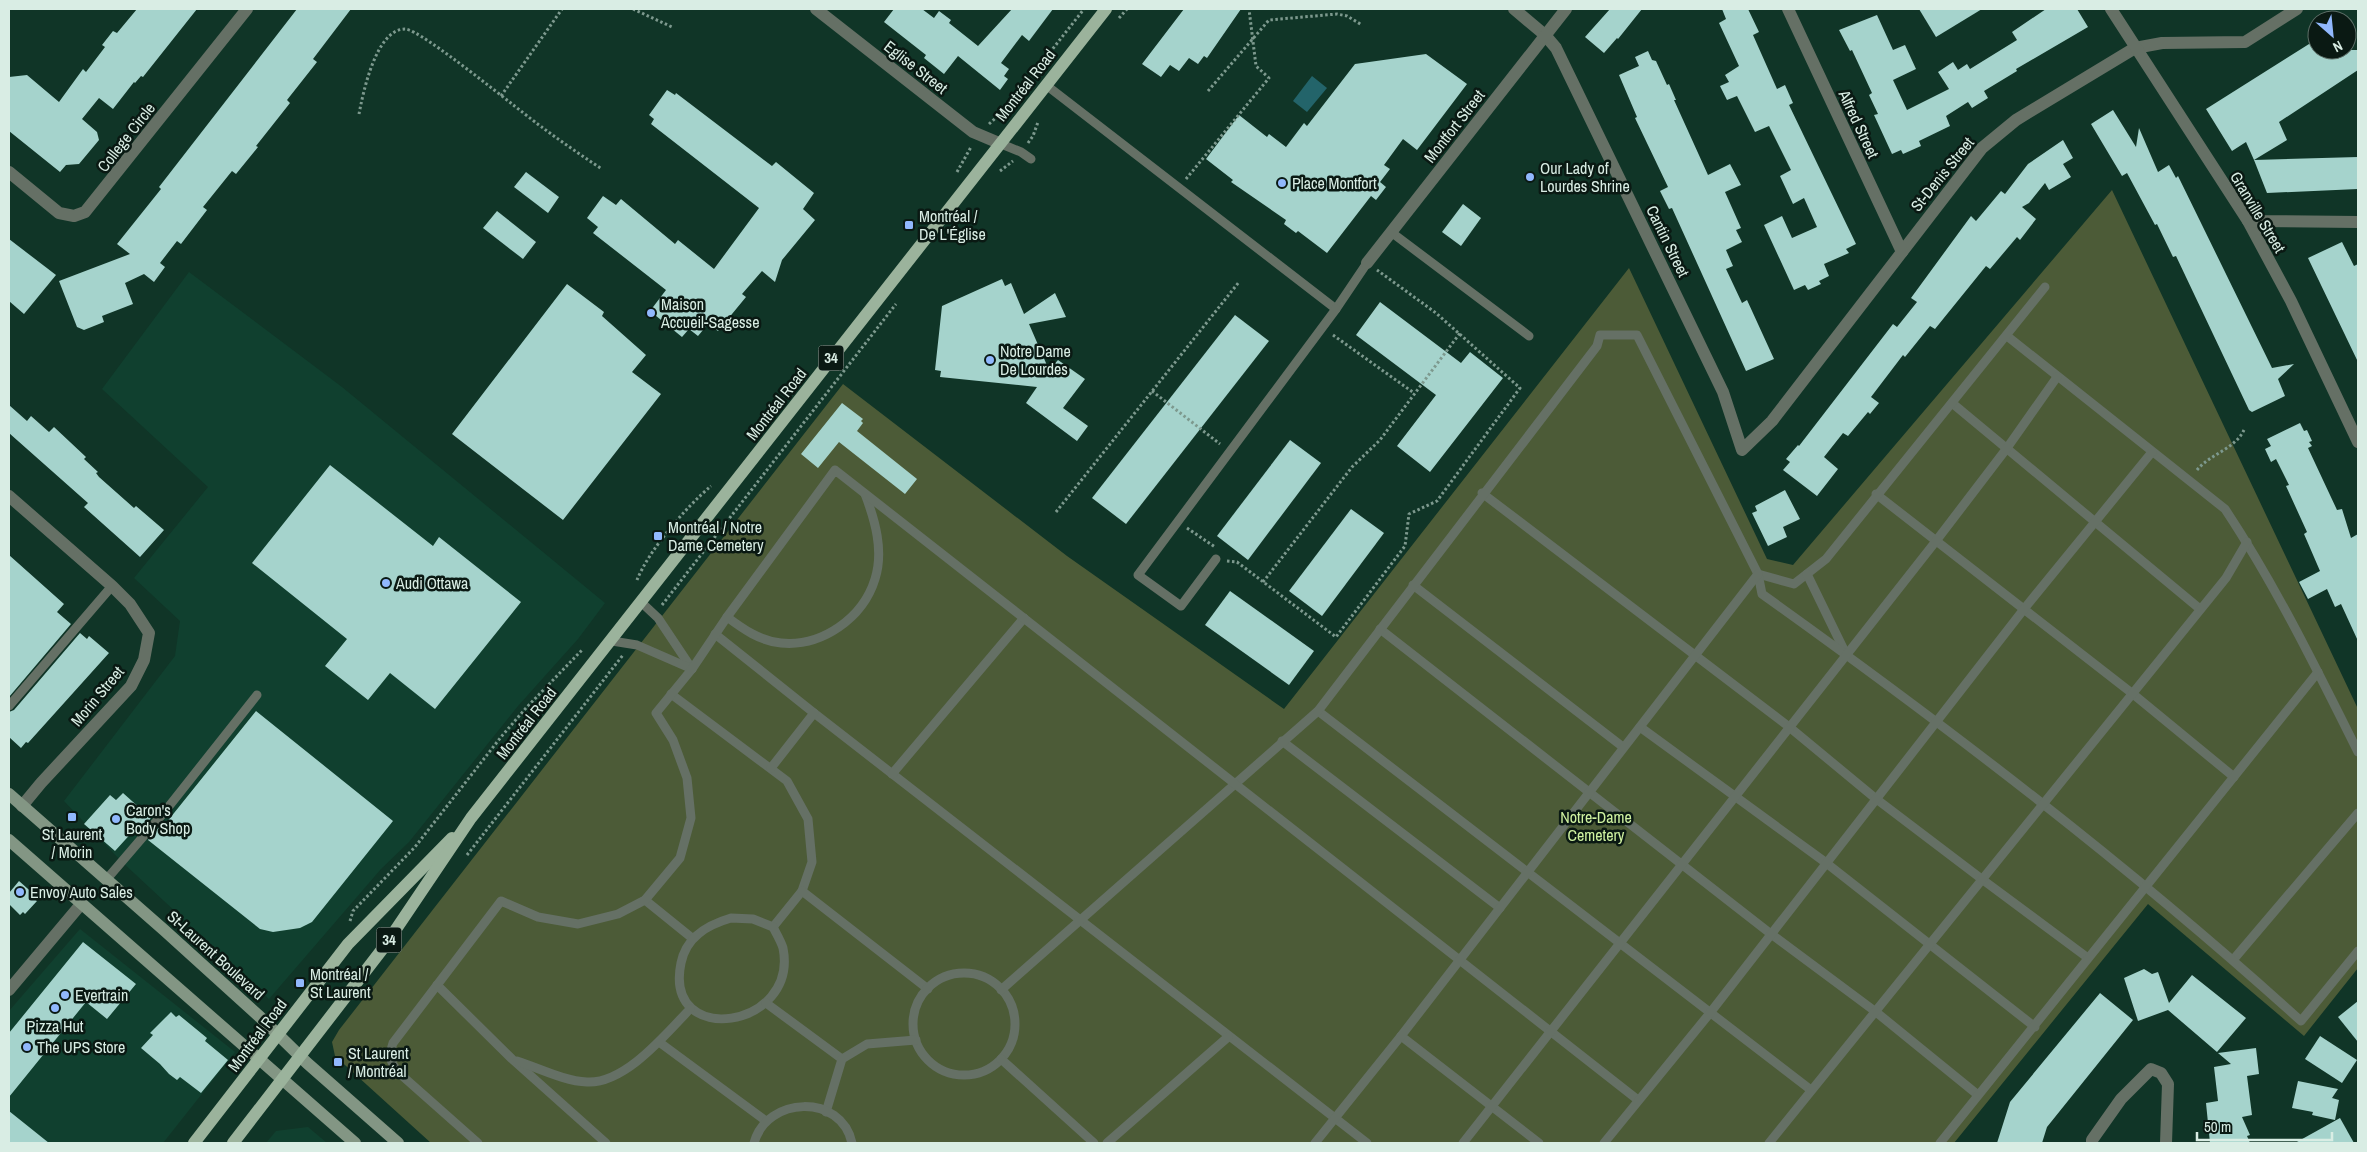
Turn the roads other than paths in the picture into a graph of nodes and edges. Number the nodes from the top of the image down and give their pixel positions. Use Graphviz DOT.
graph roads {
  1 [pos="247,9"];
  2 [pos="816,9"];
  3 [pos="1106,9"];
  4 [pos="1514,9"];
  5 [pos="1566,9"];
  6 [pos="1788,9"];
  7 [pos="2111,9"];
  8 [pos="2297,9"];
  9 [pos="1545,35"];
  10 [pos="2134,48"];
  11 [pos="1046,85"];
  12 [pos="1000,144"];
  13 [pos="1031,159"];
  14 [pos="9,172"];
  15 [pos="2248,221"];
  16 [pos="2358,222"];
  17 [pos="1391,232"];
  18 [pos="1902,252"];
  19 [pos="1367,263"];
  20 [pos="2045,287"];
  21 [pos="1336,309"];
  22 [pos="1529,336"];
  23 [pos="2006,336"];
  24 [pos="2057,378"];
  25 [pos="1952,403"];
  26 [pos="2358,442"];
  27 [pos="2007,448"];
  28 [pos="1742,450"];
  29 [pos="2152,452"];
  30 [pos="865,493"];
  31 [pos="1482,493"];
  32 [pos="1876,494"];
  33 [pos="9,496"];
  34 [pos="2096,522"];
  35 [pos="1936,541"];
  36 [pos="2247,542"];
  37 [pos="1216,559"];
  38 [pos="1758,574"];
  39 [pos="1807,574"];
  40 [pos="112,586"];
  41 [pos="1413,586"];
  42 [pos="642,603"];
  43 [pos="2024,609"];
  44 [pos="2200,609"];
  45 [pos="726,617"];
  46 [pos="1024,618"];
  47 [pos="1380,629"];
  48 [pos="715,634"];
  49 [pos="612,641"];
  50 [pos="1847,655"];
  51 [pos="1696,656"];
  52 [pos="692,669"];
  53 [pos="2318,672"];
  54 [pos="671,694"];
  55 [pos="2133,694"];
  56 [pos="257,696"];
  57 [pos="9,706"];
  58 [pos="1318,711"];
  59 [pos="814,713"];
  60 [pos="1935,723"];
  61 [pos="1788,726"];
  62 [pos="1640,727"];
  63 [pos="1282,741"];
  64 [pos="1623,747"];
  65 [pos="2358,752"];
  66 [pos="771,768"];
  67 [pos="892,774"];
  68 [pos="2234,777"];
  69 [pos="1236,785"];
  70 [pos="1588,792"];
  71 [pos="9,794"];
  72 [pos="1735,795"];
  73 [pos="1875,798"];
  74 [pos="2043,805"];
  75 [pos="22,806"];
  76 [pos="2358,813"];
  77 [pos="471,818"];
  78 [pos="9,840"];
  79 [pos="1826,862"];
  80 [pos="1681,864"];
  81 [pos="1527,870"];
  82 [pos="106,880"];
  83 [pos="1983,880"];
  84 [pos="2147,887"];
  85 [pos="802,891"];
  86 [pos="645,900"];
  87 [pos="82,903"];
  88 [pos="1500,908"];
  89 [pos="1080,920"];
  90 [pos="773,927"];
  91 [pos="1771,934"];
  92 [pos="692,938"];
  93 [pos="1620,942"];
  94 [pos="1930,943"];
  95 [pos="2358,951"];
  96 [pos="2088,958"];
  97 [pos="1459,959"];
  98 [pos="2233,960"];
  99 [pos="437,985"];
  100 [pos="928,989"];
  101 [pos="9,990"];
  102 [pos="1001,990"];
  103 [pos="766,1003"];
  104 [pos="690,1009"];
  105 [pos="1876,1012"];
  106 [pos="1710,1013"];
  107 [pos="2035,1028"];
  108 [pos="1552,1030"];
  109 [pos="278,1034"];
  110 [pos="1401,1036"];
  111 [pos="1228,1037"];
  112 [pos="916,1040"];
  113 [pos="659,1042"];
  114 [pos="299,1055"];
  115 [pos="512,1059"];
  116 [pos="842,1059"];
  117 [pos="1001,1059"];
  118 [pos="259,1060"];
  119 [pos="281,1080"];
  120 [pos="1811,1090"];
  121 [pos="1978,1095"];
  122 [pos="1638,1100"];
  123 [pos="1492,1106"];
  124 [pos="826,1112"];
  125 [pos="1335,1117"];
  126 [pos="766,1121"];
  127 [pos="194,1143"];
  128 [pos="233,1143"];
  129 [pos="355,1143"];
  130 [pos="398,1143"];
  131 [pos="478,1143"];
  132 [pos="606,1143"];
  133 [pos="754,1143"];
  134 [pos="852,1143"];
  135 [pos="1094,1143"];
  136 [pos="1107,1143"];
  137 [pos="1315,1143"];
  138 [pos="1367,1143"];
  139 [pos="1463,1143"];
  140 [pos="1539,1143"];
  141 [pos="1604,1143"];
  142 [pos="1769,1143"];
  143 [pos="1940,1143"];
  144 [pos="2092,1143"];
  145 [pos="2166,1143"];
  1 -- 14 [label="street, College Circle"];
  2 -- 12 [label="street, Eglise Street"];
  3 -- 11 [label="main road, Montréal Road / 34"];
  4 -- 9 [label="street, Cantin Street"];
  5 -- 9 [label="street, Montfort Street"];
  6 -- 18 [label="street, Alfred Street"];
  7 -- 10 [label="street, Granville Street"];
  8 -- 10 [label="street, St-Denis Street"];
  9 -- 17 [label="street, Montfort Street"];
  9 -- 28 [label="street, Cantin Street"];
  10 -- 15 [label="street, Granville Street"];
  10 -- 18 [label="street, St-Denis Street"];
  11 -- 12 [label="main road, Montréal Road / 34"];
  11 -- 21 [label="lane"];
  12 -- 13 [label="lane"];
  12 -- 42 [label="main road, Montréal Road / 34"];
  15 -- 16 [label="street"];
  15 -- 26 [label="street, Granville Street"];
  17 -- 19 [label="street, Montfort Street"];
  17 -- 22 [label="lane"];
  18 -- 28 [label="street, St-Denis Street"];
  19 -- 21 [label="lane"];
  20 -- 23 [label="lane"];
  21 -- 37 [label="lane"];
  23 -- 24 [label="lane"];
  23 -- 25 [label="lane"];
  24 -- 27 [label="lane"];
  24 -- 29 [label="lane"];
  25 -- 27 [label="lane"];
  25 -- 32 [label="lane"];
  27 -- 34 [label="lane"];
  27 -- 35 [label="lane"];
  29 -- 34 [label="lane"];
  29 -- 36 [label="lane"];
  30 -- 45 [label="lane"];
  30 -- 45 [label="lane"];
  30 -- 46 [label="lane"];
  31 -- 38 [label="lane"];
  31 -- 41 [label="lane"];
  31 -- 51 [label="lane"];
  32 -- 35 [label="lane"];
  32 -- 39 [label="lane"];
  33 -- 40 [label="street, Morin Street"];
  34 -- 43 [label="lane"];
  34 -- 44 [label="lane"];
  35 -- 43 [label="lane"];
  35 -- 50 [label="lane"];
  36 -- 44 [label="lane"];
  36 -- 53 [label="lane"];
  38 -- 39 [label="lane"];
  38 -- 50 [label="lane"];
  38 -- 51 [label="lane"];
  39 -- 50 [label="lane"];
  40 -- 57 [label="lane"];
  40 -- 75 [label="street, Morin Street"];
  41 -- 47 [label="lane"];
  41 -- 64 [label="lane"];
  42 -- 49 [label="main road, Montréal Road / 34"];
  42 -- 52 [label="lane"];
  43 -- 55 [label="lane"];
  43 -- 60 [label="lane"];
  44 -- 55 [label="lane"];
  45 -- 48 [label="lane"];
  46 -- 67 [label="lane"];
  46 -- 69 [label="lane"];
  47 -- 58 [label="lane"];
  47 -- 70 [label="lane"];
  48 -- 52 [label="lane"];
  48 -- 59 [label="lane"];
  49 -- 52 [label="lane"];
  49 -- 77 [label="main road, Montréal Road / 34"];
  50 -- 60 [label="lane"];
  50 -- 61 [label="lane"];
  51 -- 61 [label="lane"];
  51 -- 62 [label="lane"];
  52 -- 54 [label="lane"];
  53 -- 65 [label="lane"];
  53 -- 68 [label="lane"];
  54 -- 66 [label="lane"];
  54 -- 86 [label="lane"];
  55 -- 68 [label="lane"];
  55 -- 74 [label="lane"];
  56 -- 82 [label="lane"];
  58 -- 63 [label="lane"];
  58 -- 81 [label="lane"];
  59 -- 66 [label="lane"];
  59 -- 67 [label="lane"];
  60 -- 73 [label="lane"];
  60 -- 74 [label="lane"];
  61 -- 72 [label="lane"];
  61 -- 73 [label="lane"];
  62 -- 64 [label="lane"];
  62 -- 72 [label="lane"];
  63 -- 69 [label="lane"];
  63 -- 88 [label="lane"];
  64 -- 70 [label="lane"];
  66 -- 85 [label="lane"];
  67 -- 89 [label="lane"];
  68 -- 84 [label="lane"];
  69 -- 89 [label="lane"];
  69 -- 97 [label="lane"];
  70 -- 80 [label="lane"];
  70 -- 81 [label="lane"];
  71 -- 75 [label="main road, St-Laurent Boulevard"];
  72 -- 79 [label="lane"];
  72 -- 80 [label="lane"];
  73 -- 79 [label="lane"];
  73 -- 83 [label="lane"];
  74 -- 83 [label="lane"];
  74 -- 84 [label="lane"];
  75 -- 82 [label="main road, St-Laurent Boulevard"];
  76 -- 98 [label="lane"];
  77 -- 109 [label="main road, Montréal Road / 34"];
  77 -- 114 [label="main road, Montréal Road / 34"];
  78 -- 87 [label="main road"];
  79 -- 91 [label="lane"];
  79 -- 94 [label="lane"];
  80 -- 91 [label="lane"];
  80 -- 93 [label="lane"];
  81 -- 88 [label="lane"];
  81 -- 93 [label="lane"];
  82 -- 109 [label="main road, St-Laurent Boulevard"];
  83 -- 94 [label="lane"];
  83 -- 96 [label="lane"];
  84 -- 96 [label="lane"];
  84 -- 98 [label="lane"];
  85 -- 90 [label="lane"];
  85 -- 100 [label="lane"];
  86 -- 92 [label="lane"];
  86 -- 99 [label="lane"];
  87 -- 101 [label="street"];
  87 -- 118 [label="main road"];
  88 -- 97 [label="lane"];
  89 -- 102 [label="lane"];
  89 -- 111 [label="lane"];
  90 -- 92 [label="lane"];
  90 -- 103 [label="lane"];
  91 -- 105 [label="lane"];
  91 -- 106 [label="lane"];
  92 -- 104 [label="lane"];
  93 -- 106 [label="lane"];
  93 -- 108 [label="lane"];
  94 -- 105 [label="lane"];
  94 -- 107 [label="lane"];
  95 -- 98 [label="lane"];
  96 -- 107 [label="lane"];
  97 -- 108 [label="lane"];
  97 -- 110 [label="lane"];
  99 -- 115 [label="lane"];
  99 -- 131 [label="lane"];
  100 -- 102 [label="lane"];
  100 -- 112 [label="lane"];
  102 -- 117 [label="lane"];
  103 -- 104 [label="lane"];
  103 -- 116 [label="lane"];
  104 -- 113 [label="lane"];
  105 -- 120 [label="lane"];
  105 -- 121 [label="lane"];
  106 -- 120 [label="lane"];
  106 -- 122 [label="lane"];
  107 -- 121 [label="lane"];
  108 -- 122 [label="lane"];
  108 -- 123 [label="lane"];
  109 -- 114 [label="main road, St-Laurent Boulevard"];
  109 -- 118 [label="main road, Montréal Road / 34"];
  110 -- 123 [label="lane"];
  110 -- 125 [label="lane"];
  111 -- 125 [label="lane"];
  111 -- 136 [label="lane"];
  112 -- 116 [label="lane"];
  112 -- 117 [label="lane"];
  113 -- 115 [label="lane"];
  113 -- 126 [label="lane"];
  114 -- 119 [label="main road, Montréal Road / 34"];
  114 -- 130 [label="main road, St-Laurent Boulevard"];
  115 -- 132 [label="lane"];
  116 -- 124 [label="lane"];
  117 -- 135 [label="lane"];
  118 -- 119 [label="main road"];
  118 -- 127 [label="main road, Montréal Road / 34"];
  119 -- 128 [label="main road, Montréal Road / 34"];
  119 -- 129 [label="main road"];
  120 -- 142 [label="lane"];
  121 -- 143 [label="lane"];
  122 -- 141 [label="lane"];
  123 -- 139 [label="lane"];
  123 -- 140 [label="lane"];
  124 -- 126 [label="lane"];
  124 -- 134 [label="lane"];
  125 -- 137 [label="lane"];
  125 -- 138 [label="lane"];
  126 -- 133 [label="lane"];
  144 -- 145 [label="street"];
}
